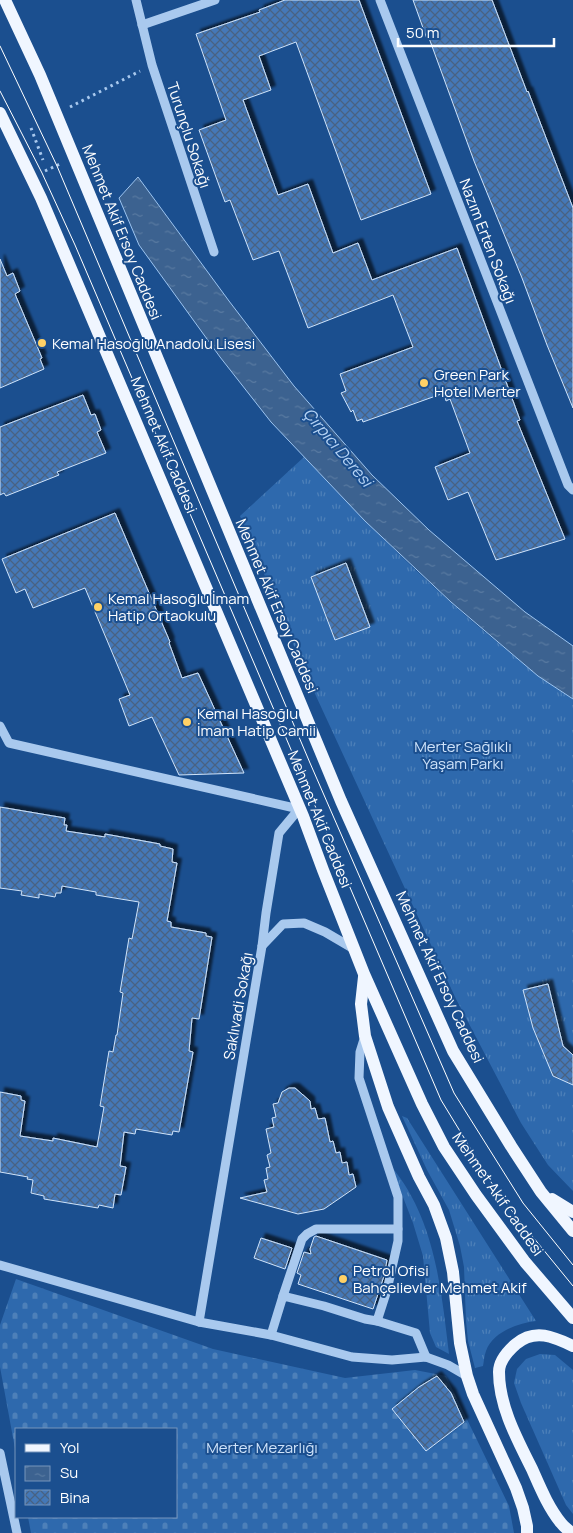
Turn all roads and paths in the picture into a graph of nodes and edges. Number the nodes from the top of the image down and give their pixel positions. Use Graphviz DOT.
graph roads {
  1 [pos="5,0"];
  2 [pos="136,0"];
  3 [pos="215,0"];
  4 [pos="380,0"];
  5 [pos="142,25"];
  6 [pos="152,65"];
  7 [pos="0,112"];
  8 [pos="56,114"];
  9 [pos="31,128"];
  10 [pos="74,158"];
  11 [pos="47,170"];
  12 [pos="31,178"];
  13 [pos="214,252"];
  14 [pos="573,490"];
  15 [pos="0,726"];
  16 [pos="262,946"];
  17 [pos="354,949"];
  18 [pos="364,974"];
  19 [pos="365,1036"];
  20 [pos="541,1192"];
  21 [pos="573,1212"];
  22 [pos="398,1229"];
  23 [pos="573,1231"];
  24 [pos="0,1265"];
  25 [pos="283,1296"];
  26 [pos="573,1318"];
  27 [pos="377,1321"];
  28 [pos="199,1322"];
  29 [pos="271,1335"];
  30 [pos="573,1346"];
  31 [pos="426,1357"];
  32 [pos="467,1376"];
  33 [pos="0,1453"];
  34 [pos="17,1533"];
  35 [pos="527,1533"];
  36 [pos="572,1533"];
  1 -- 8 [label="main road, Mehmet Akif Ersoy Caddesi"];
  2 -- 5 [label="street, Turunçlu Sokağı"];
  3 -- 5 [label="street"];
  4 -- 14 [label="street, Nazım Erten Sokağı"];
  5 -- 6 [label="street, Turunçlu Sokağı"];
  6 -- 8 [label="path"];
  6 -- 13 [label="street, Turunçlu Sokağı"];
  7 -- 12 [label="main road, Mehmet Akif Caddesi"];
  8 -- 10 [label="main road, Mehmet Akif Ersoy Caddesi"];
  9 -- 11 [label="path"];
  10 -- 11 [label="path"];
  10 -- 20 [label="main road, Mehmet Akif Ersoy Caddesi"];
  11 -- 12 [label="path"];
  12 -- 17 [label="main road, Mehmet Akif Caddesi"];
  15 -- 16 [label="street, Saklıvadi Sokağı"];
  16 -- 17 [label="street"];
  16 -- 28 [label="street, Saklıvadi Sokağı"];
  17 -- 18 [label="main road, Mehmet Akif Caddesi"];
  18 -- 19 [label="main road"];
  18 -- 26 [label="main road, Mehmet Akif Caddesi"];
  19 -- 22 [label="street"];
  19 -- 32 [label="main road"];
  20 -- 21 [label="main road"];
  20 -- 23 [label="main road, Mehmet Akif Ersoy Caddesi"];
  22 -- 25 [label="street"];
  22 -- 27 [label="street"];
  24 -- 28 [label="street"];
  25 -- 27 [label="street"];
  25 -- 29 [label="street"];
  27 -- 31 [label="street"];
  28 -- 29 [label="street"];
  29 -- 31 [label="street"];
  30 -- 36 [label="main road"];
  31 -- 32 [label="street"];
  32 -- 35 [label="main road"];
  33 -- 34 [label="street"];
}
